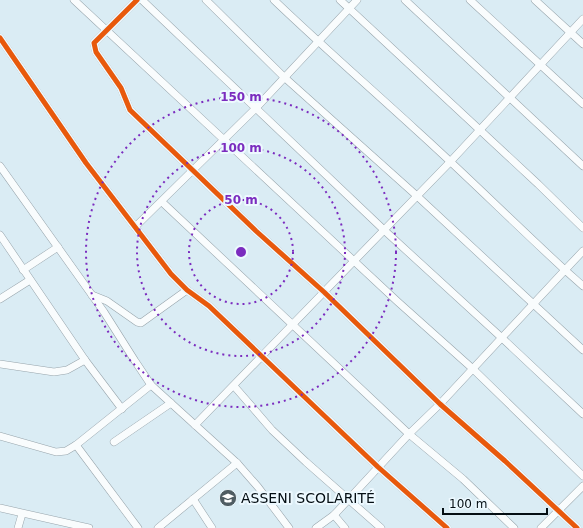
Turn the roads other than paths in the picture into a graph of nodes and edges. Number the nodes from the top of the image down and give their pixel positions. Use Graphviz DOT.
graph roads {
  1 [pos="74,0"];
  2 [pos="137,0"];
  3 [pos="142,0"];
  4 [pos="206,0"];
  5 [pos="274,0"];
  6 [pos="340,0"];
  7 [pos="357,0"];
  8 [pos="405,0"];
  9 [pos="470,0"];
  10 [pos="535,0"];
  11 [pos="349,8"];
  12 [pos="583,19"];
  13 [pos="106,30"];
  14 [pos="570,32"];
  15 [pos="0,38"];
  16 [pos="318,42"];
  17 [pos="583,44"];
  18 [pos="541,65"];
  19 [pos="284,77"];
  20 [pos="510,97"];
  21 [pos="583,104"];
  22 [pos="256,108"];
  23 [pos="480,131"];
  24 [pos="224,140"];
  25 [pos="450,162"];
  26 [pos="0,166"];
  27 [pos="583,166"];
  28 [pos="193,170"];
  29 [pos="417,196"];
  30 [pos="162,202"];
  31 [pos="135,227"];
  32 [pos="583,228"];
  33 [pos="384,230"];
  34 [pos="0,235"];
  35 [pos="58,247"];
  36 [pos="583,251"];
  37 [pos="354,261"];
  38 [pos="23,270"];
  39 [pos="565,270"];
  40 [pos="30,280"];
  41 [pos="583,286"];
  42 [pos="187,290"];
  43 [pos="324,292"];
  44 [pos="92,295"];
  45 [pos="0,299"];
  46 [pos="533,304"];
  47 [pos="293,326"];
  48 [pos="502,338"];
  49 [pos="583,350"];
  50 [pos="263,356"];
  51 [pos="85,360"];
  52 [pos="0,364"];
  53 [pos="473,369"];
  54 [pos="151,384"];
  55 [pos="234,386"];
  56 [pos="171,403"];
  57 [pos="440,404"];
  58 [pos="122,408"];
  59 [pos="583,414"];
  60 [pos="195,425"];
  61 [pos="409,434"];
  62 [pos="0,436"];
  63 [pos="114,442"];
  64 [pos="76,445"];
  65 [pos="237,463"];
  66 [pos="378,467"];
  67 [pos="583,476"];
  68 [pos="583,486"];
  69 [pos="193,499"];
  70 [pos="348,500"];
  71 [pos="0,508"];
  72 [pos="558,510"];
  73 [pos="22,514"];
  74 [pos="334,515"];
  75 [pos="18,528"];
  76 [pos="89,528"];
  77 [pos="138,528"];
  78 [pos="158,528"];
  79 [pos="212,528"];
  80 [pos="289,528"];
  81 [pos="316,528"];
  82 [pos="345,528"];
  83 [pos="381,528"];
  84 [pos="447,528"];
  85 [pos="514,528"];
  86 [pos="541,528"];
  87 [pos="577,528"];
  1 -- 13 [label="street"];
  2 -- 13 [label="street"];
  3 -- 22 [label="street"];
  4 -- 19 [label="street"];
  5 -- 16 [label="street"];
  6 -- 11 [label="street"];
  7 -- 11 [label="street"];
  8 -- 20 [label="street"];
  9 -- 18 [label="street"];
  10 -- 14 [label="street"];
  11 -- 16 [label="street"];
  11 -- 23 [label="street"];
  12 -- 14 [label="street"];
  13 -- 24 [label="street"];
  13 -- 28 [label="street"];
  14 -- 17 [label="street"];
  14 -- 18 [label="street"];
  15 -- 31 [label="street"];
  16 -- 19 [label="street"];
  16 -- 25 [label="street"];
  18 -- 20 [label="street"];
  18 -- 21 [label="street"];
  19 -- 22 [label="street"];
  19 -- 29 [label="street"];
  20 -- 23 [label="street"];
  20 -- 27 [label="street"];
  22 -- 24 [label="street"];
  22 -- 33 [label="street"];
  23 -- 25 [label="street"];
  23 -- 32 [label="street"];
  24 -- 28 [label="street"];
  24 -- 37 [label="street"];
  25 -- 29 [label="street"];
  25 -- 39 [label="street"];
  26 -- 35 [label="street"];
  28 -- 30 [label="street"];
  28 -- 43 [label="street"];
  29 -- 33 [label="street"];
  29 -- 46 [label="street"];
  30 -- 31 [label="street"];
  30 -- 47 [label="street"];
  31 -- 42 [label="street"];
  33 -- 37 [label="street"];
  33 -- 48 [label="street"];
  34 -- 38 [label="street"];
  35 -- 38 [label="street"];
  35 -- 44 [label="street"];
  36 -- 39 [label="street"];
  37 -- 43 [label="street"];
  37 -- 53 [label="street"];
  38 -- 40 [label="street"];
  39 -- 41 [label="street"];
  39 -- 46 [label="street"];
  40 -- 45 [label="street"];
  40 -- 51 [label="street"];
  42 -- 44 [label="street"];
  42 -- 50 [label="street"];
  43 -- 47 [label="street"];
  43 -- 57 [label="street"];
  44 -- 54 [label="street"];
  46 -- 48 [label="street"];
  46 -- 49 [label="street"];
  47 -- 50 [label="street"];
  47 -- 61 [label="street"];
  48 -- 53 [label="street"];
  48 -- 59 [label="street"];
  50 -- 55 [label="street"];
  50 -- 66 [label="street"];
  51 -- 52 [label="street"];
  51 -- 58 [label="street"];
  53 -- 57 [label="street"];
  53 -- 67 [label="street"];
  54 -- 56 [label="street"];
  54 -- 58 [label="street"];
  55 -- 60 [label="street"];
  55 -- 70 [label="street"];
  56 -- 60 [label="street"];
  56 -- 63 [label="street"];
  57 -- 61 [label="street"];
  57 -- 72 [label="street"];
  58 -- 64 [label="street"];
  60 -- 65 [label="street"];
  61 -- 66 [label="street"];
  61 -- 85 [label="street"];
  62 -- 64 [label="street"];
  64 -- 77 [label="street"];
  65 -- 69 [label="street"];
  65 -- 80 [label="street"];
  66 -- 70 [label="street"];
  66 -- 84 [label="street"];
  68 -- 72 [label="street"];
  69 -- 78 [label="street"];
  69 -- 79 [label="street"];
  70 -- 74 [label="street"];
  70 -- 83 [label="street"];
  71 -- 73 [label="street"];
  72 -- 86 [label="street"];
  72 -- 87 [label="street"];
  73 -- 75 [label="street"];
  73 -- 76 [label="street"];
  74 -- 81 [label="street"];
  74 -- 82 [label="street"];
}
